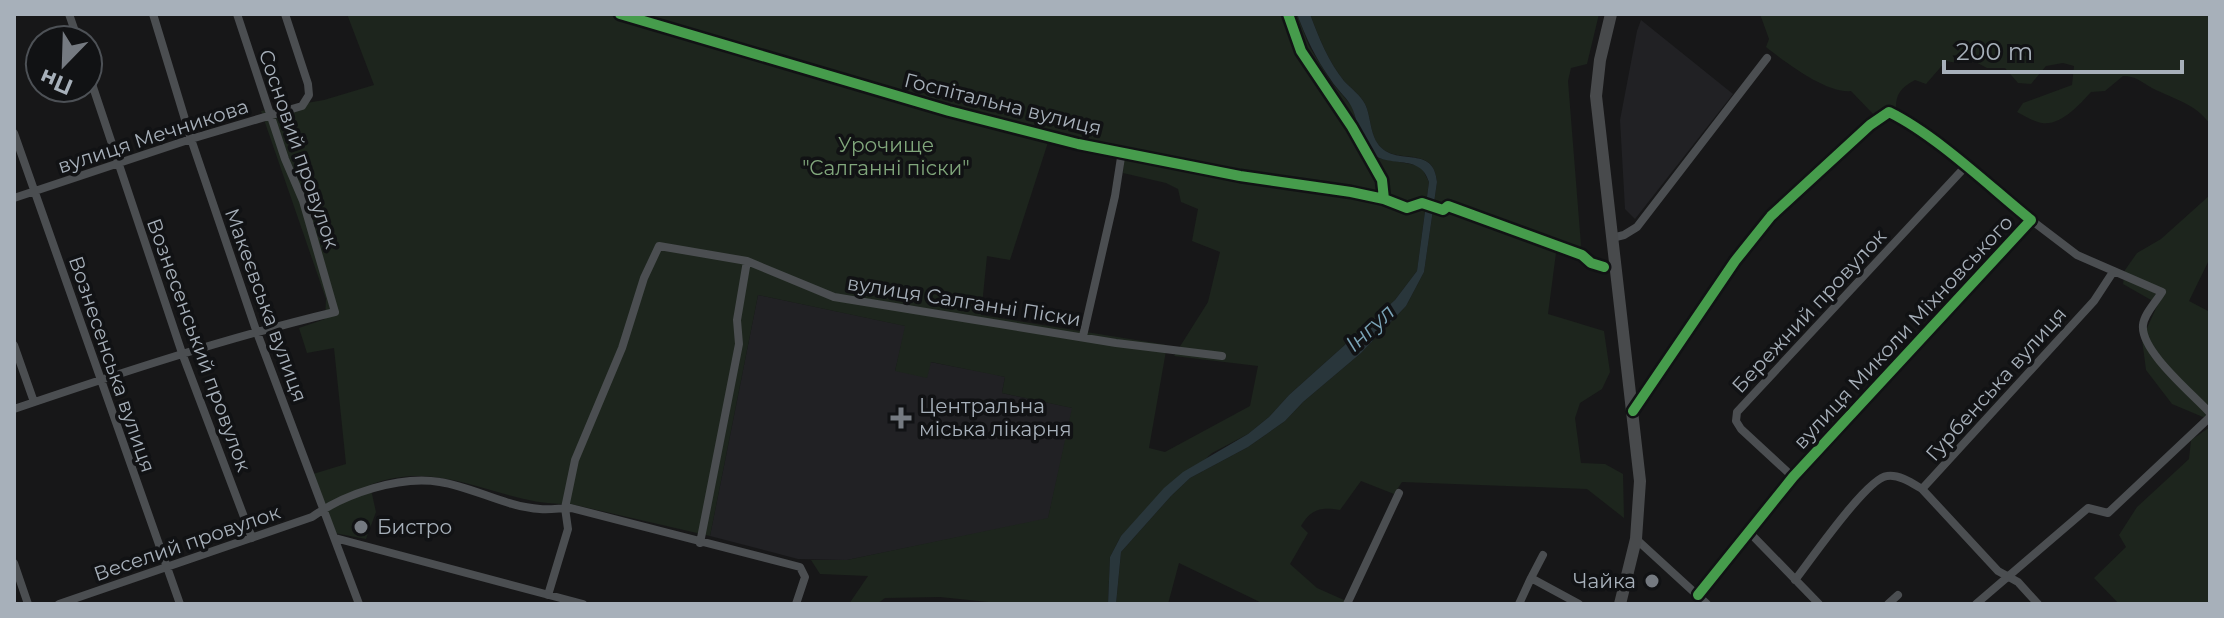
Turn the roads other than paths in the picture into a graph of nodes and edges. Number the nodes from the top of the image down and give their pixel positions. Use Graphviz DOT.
graph roads {
  1 [pos="153,14"];
  2 [pos="237,14"];
  3 [pos="285,14"];
  4 [pos="620,14"];
  5 [pos="1611,14"];
  6 [pos="1767,58"];
  7 [pos="98,104"];
  8 [pos="270,114"];
  9 [pos="14,133"];
  10 [pos="191,139"];
  11 [pos="1122,151"];
  12 [pos="117,163"];
  13 [pos="1966,166"];
  14 [pos="35,192"];
  15 [pos="14,198"];
  16 [pos="1384,199"];
  17 [pos="2031,220"];
  18 [pos="1612,238"];
  19 [pos="747,261"];
  20 [pos="2113,272"];
  21 [pos="256,330"];
  22 [pos="1083,336"];
  23 [pos="14,345"];
  24 [pos="182,353"];
  25 [pos="1222,356"];
  26 [pos="101,381"];
  27 [pos="34,402"];
  28 [pos="14,409"];
  29 [pos="1633,411"];
  30 [pos="2210,415"];
  31 [pos="1793,477"];
  32 [pos="1922,489"];
  33 [pos="1399,493"];
  34 [pos="324,508"];
  35 [pos="565,508"];
  36 [pos="1749,532"];
  37 [pos="252,538"];
  38 [pos="335,538"];
  39 [pos="1636,539"];
  40 [pos="700,543"];
  41 [pos="1543,555"];
  42 [pos="14,563"];
  43 [pos="166,568"];
  44 [pos="2007,577"];
  45 [pos="1531,578"];
  46 [pos="1795,580"];
  47 [pos="548,595"];
  48 [pos="1698,595"];
  49 [pos="1898,595"];
  50 [pos="797,603"];
  51 [pos="28,604"];
  52 [pos="59,604"];
  53 [pos="180,604"];
  54 [pos="359,604"];
  55 [pos="583,604"];
  56 [pos="1347,604"];
  57 [pos="1519,604"];
  58 [pos="1579,604"];
  59 [pos="1620,604"];
  60 [pos="1707,604"];
  61 [pos="1819,604"];
  62 [pos="1888,604"];
  63 [pos="1976,604"];
  64 [pos="2038,604"];
  1 -- 10 [label="street, Макеєвська вулиця"];
  2 -- 8 [label="street, Сосновий провулок"];
  3 -- 8 [label="street, вулиця Мечникова"];
  4 -- 11 [label="street, Госпітальна вулиця"];
  5 -- 18 [label="main road"];
  6 -- 18 [label="street"];
  7 -- 12 [label="street, Вознесенський провулок"];
  8 -- 10 [label="street, вулиця Мечникова"];
  8 -- 21 [label="street, Сосновий провулок"];
  9 -- 14 [label="street, Вознесенська вулиця"];
  10 -- 12 [label="street, вулиця Мечникова"];
  10 -- 21 [label="street, Макеєвська вулиця"];
  11 -- 16 [label="street, Госпітальна вулиця"];
  11 -- 22 [label="street"];
  12 -- 14 [label="street, вулиця Мечникова"];
  12 -- 24 [label="street, Вознесенський провулок"];
  13 -- 17 [label="street, вулиця Миколи Міхновського"];
  13 -- 29 [label="street, вулиця Миколи Міхновського"];
  13 -- 31 [label="street, Бережний провулок"];
  14 -- 15 [label="street, вулиця Мечникова"];
  14 -- 26 [label="street, Вознесенська вулиця"];
  17 -- 20 [label="street"];
  17 -- 31 [label="street, вулиця Миколи Міхновського"];
  18 -- 29 [label="main road"];
  19 -- 22 [label="street, вулиця Салганні Піски"];
  19 -- 35 [label="street, вулиця Салганні Піски"];
  19 -- 40 [label="street"];
  20 -- 30 [label="street"];
  20 -- 32 [label="street, Гурбенська вулиця"];
  21 -- 24 [label="street"];
  21 -- 34 [label="street, Макеєвська вулиця"];
  22 -- 25 [label="street, вулиця Салганні Піски"];
  23 -- 27 [label="street"];
  24 -- 26 [label="street"];
  24 -- 37 [label="street, Вознесенський провулок"];
  26 -- 27 [label="street"];
  26 -- 43 [label="street, Вознесенська вулиця"];
  27 -- 28 [label="street"];
  29 -- 39 [label="main road"];
  30 -- 44 [label="street"];
  31 -- 36 [label="street, вулиця Миколи Міхновського"];
  32 -- 44 [label="street"];
  32 -- 46 [label="street, Гурбенська вулиця"];
  33 -- 56 [label="street"];
  34 -- 35 [label="street, Веселий провулок"];
  34 -- 37 [label="street, Веселий провулок"];
  34 -- 38 [label="street, Макеєвська вулиця"];
  35 -- 40 [label="street, Веселий провулок"];
  35 -- 47 [label="street"];
  36 -- 46 [label="street"];
  36 -- 48 [label="street, вулиця Миколи Міхновського"];
  37 -- 43 [label="street, Веселий провулок"];
  38 -- 47 [label="street"];
  38 -- 54 [label="street, Макеєвська вулиця"];
  39 -- 48 [label="street"];
  39 -- 59 [label="main road"];
  40 -- 50 [label="street, Веселий провулок"];
  41 -- 45 [label="street"];
  42 -- 51 [label="street"];
  43 -- 52 [label="street, Веселий провулок"];
  43 -- 53 [label="street, Вознесенська вулиця"];
  44 -- 63 [label="street"];
  44 -- 64 [label="street"];
  45 -- 57 [label="street"];
  45 -- 58 [label="street"];
  46 -- 61 [label="street"];
  47 -- 55 [label="street"];
  48 -- 60 [label="street"];
  49 -- 62 [label="street"];
}
